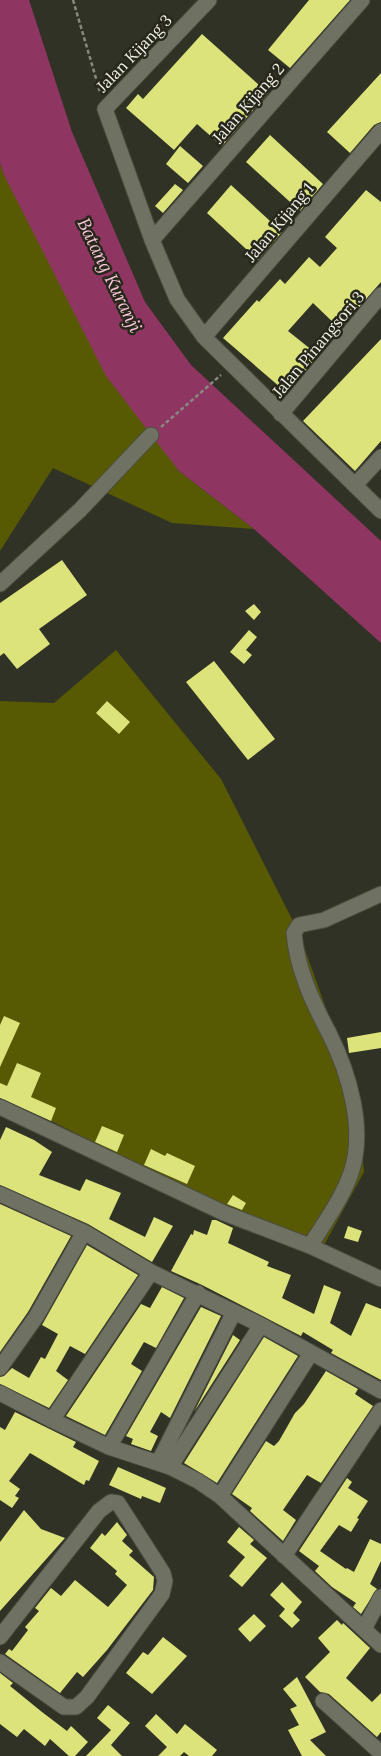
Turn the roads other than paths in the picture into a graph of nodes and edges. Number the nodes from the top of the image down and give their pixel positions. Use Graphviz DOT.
graph roads {
  1 [pos="209,0"];
  2 [pos="362,0"];
  3 [pos="381,131"];
  4 [pos="156,235"];
  5 [pos="381,295"];
  6 [pos="204,337"];
  7 [pos="281,414"];
  8 [pos="152,436"];
  9 [pos="381,456"];
  10 [pos="355,485"];
  11 [pos="381,511"];
  12 [pos="0,584"];
  13 [pos="381,894"];
  14 [pos="0,1107"];
  15 [pos="0,1194"];
  16 [pos="84,1232"];
  17 [pos="310,1246"];
  18 [pos="151,1272"];
  19 [pos="381,1279"];
  20 [pos="198,1293"];
  21 [pos="234,1312"];
  22 [pos="261,1325"];
  23 [pos="311,1353"];
  24 [pos="0,1368"];
  25 [pos="381,1391"];
  26 [pos="0,1395"];
  27 [pos="381,1410"];
  28 [pos="52,1420"];
  29 [pos="109,1447"];
  30 [pos="164,1465"];
  31 [pos="220,1496"];
  32 [pos="284,1556"];
  33 [pos="381,1597"];
  34 [pos="364,1629"];
  35 [pos="0,1637"];
  36 [pos="381,1645"];
  37 [pos="0,1662"];
  38 [pos="323,1701"];
  39 [pos="381,1753"];
  1 -- 4 [label="street, Jalan Kijang 3"];
  2 -- 4 [label="street, Jalan Kijang 2"];
  3 -- 6 [label="street, Jalan Kijang 1"];
  4 -- 6 [label="street"];
  5 -- 7 [label="street, Jalan Pinangsori 3"];
  6 -- 7 [label="street"];
  7 -- 10 [label="street"];
  8 -- 12 [label="street"];
  9 -- 10 [label="street"];
  10 -- 11 [label="street"];
  13 -- 17 [label="street"];
  14 -- 17 [label="street"];
  15 -- 16 [label="street"];
  16 -- 18 [label="street"];
  16 -- 24 [label="street"];
  17 -- 19 [label="street"];
  18 -- 20 [label="street"];
  18 -- 28 [label="street"];
  20 -- 21 [label="street"];
  20 -- 29 [label="street"];
  21 -- 22 [label="street"];
  21 -- 30 [label="street"];
  22 -- 23 [label="street"];
  22 -- 30 [label="street"];
  23 -- 25 [label="street"];
  23 -- 31 [label="street"];
  26 -- 28 [label="street"];
  27 -- 32 [label="street"];
  28 -- 29 [label="street"];
  29 -- 30 [label="street"];
  30 -- 31 [label="street"];
  31 -- 32 [label="street"];
  32 -- 34 [label="street"];
  33 -- 34 [label="street"];
  34 -- 36 [label="street"];
  35 -- 37 [label="street"];
  38 -- 39 [label="street"];
}
